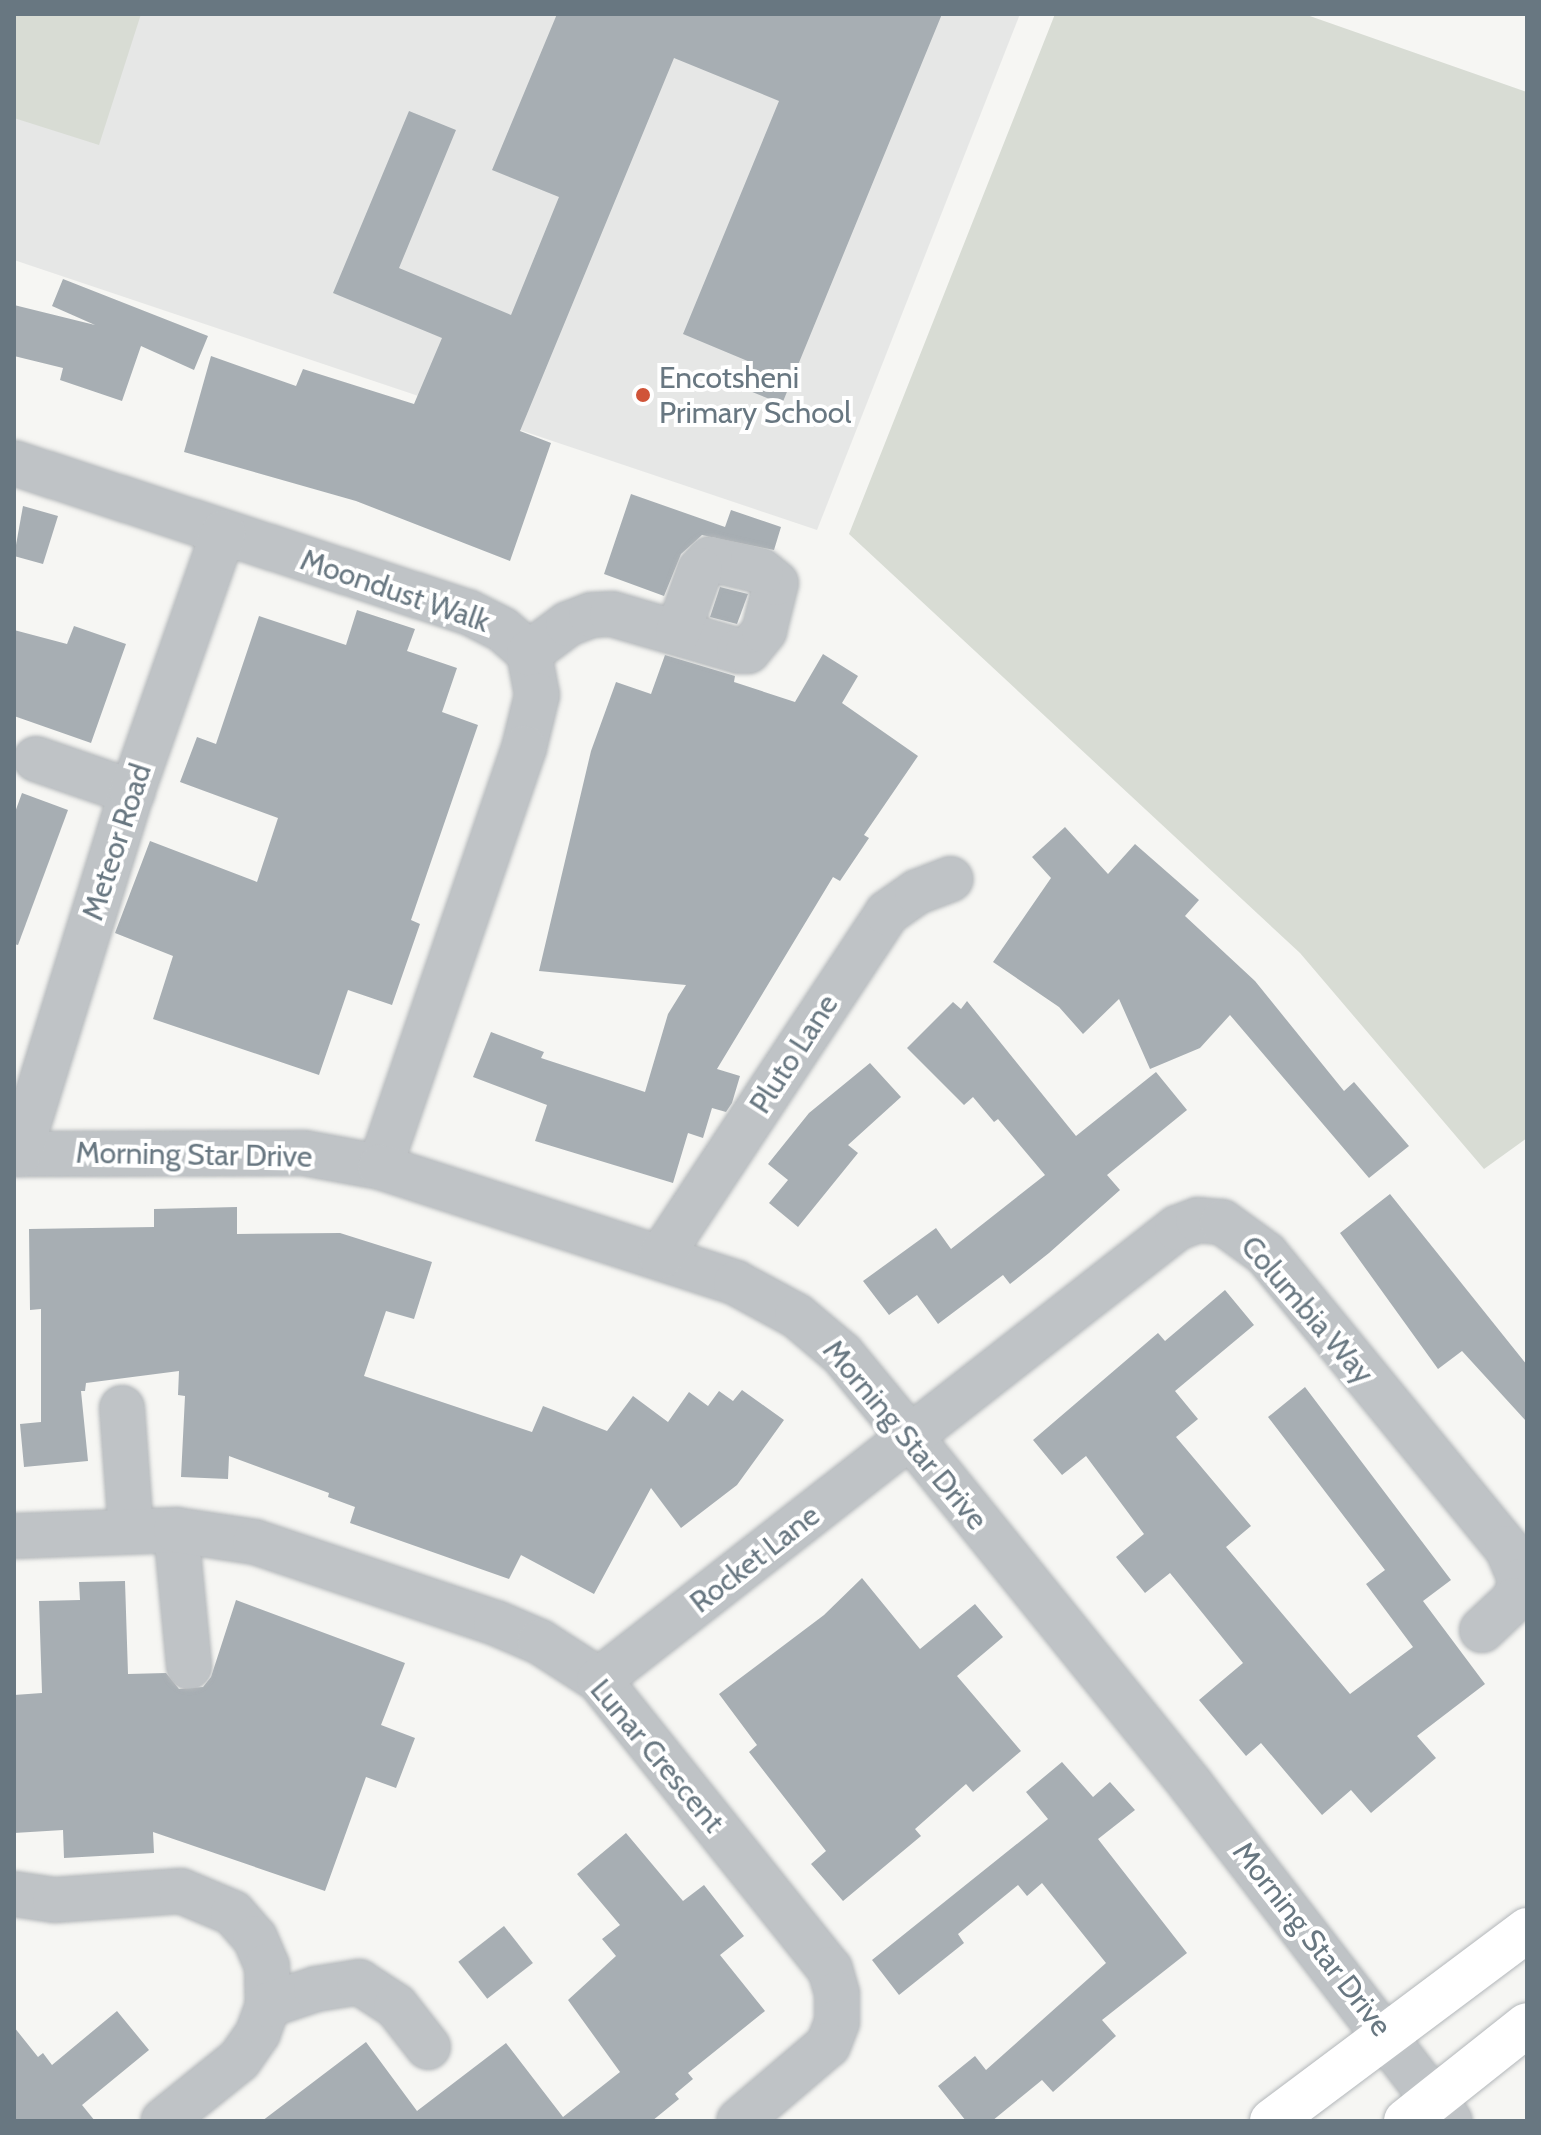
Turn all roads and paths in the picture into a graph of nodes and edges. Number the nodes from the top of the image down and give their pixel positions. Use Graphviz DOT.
graph roads {
  1 [pos="14,463"];
  2 [pos="223,533"];
  3 [pos="678,632"];
  4 [pos="529,653"];
  5 [pos="36,759"];
  6 [pos="132,792"];
  7 [pos="951,879"];
  8 [pos="17,1154"];
  9 [pos="380,1167"];
  10 [pos="661,1256"];
  11 [pos="122,1408"];
  12 [pos="912,1439"];
  13 [pos="131,1530"];
  14 [pos="176,1530"];
  15 [pos="14,1536"];
  16 [pos="1482,1630"];
  17 [pos="189,1666"];
  18 [pos="599,1680"];
  19 [pos="14,1894"];
  20 [pos="1527,1930"];
  21 [pos="268,2005"];
  22 [pos="1527,2025"];
  23 [pos="1388,2035"];
  24 [pos="428,2047"];
  25 [pos="1429,2114"];
  26 [pos="163,2121"];
  27 [pos="739,2121"];
  28 [pos="1272,2121"];
  1 -- 2 [label="street, Moondust Walk"];
  2 -- 4 [label="street, Moondust Walk"];
  2 -- 6 [label="street, Meteor Road"];
  3 -- 4 [label="street"];
  4 -- 9 [label="street"];
  5 -- 6 [label="street"];
  6 -- 8 [label="street, Meteor Road"];
  7 -- 10 [label="street, Pluto Lane"];
  8 -- 9 [label="street, Morning Star Drive"];
  9 -- 10 [label="street, Morning Star Drive"];
  10 -- 12 [label="street, Morning Star Drive"];
  11 -- 13 [label="street"];
  12 -- 16 [label="street, Columbia Way"];
  12 -- 18 [label="street, Rocket Lane"];
  12 -- 23 [label="street, Morning Star Drive"];
  13 -- 14 [label="street, Lunar Crescent"];
  13 -- 15 [label="street, Lunar Crescent"];
  14 -- 17 [label="street"];
  14 -- 18 [label="street, Lunar Crescent"];
  18 -- 27 [label="street, Lunar Crescent"];
  19 -- 21 [label="street"];
  20 -- 23 [label="main road"];
  21 -- 24 [label="street"];
  21 -- 26 [label="street"];
  22 -- 25 [label="main road"];
  23 -- 25 [label="street, Morning Star Drive"];
  23 -- 28 [label="main road"];
}
